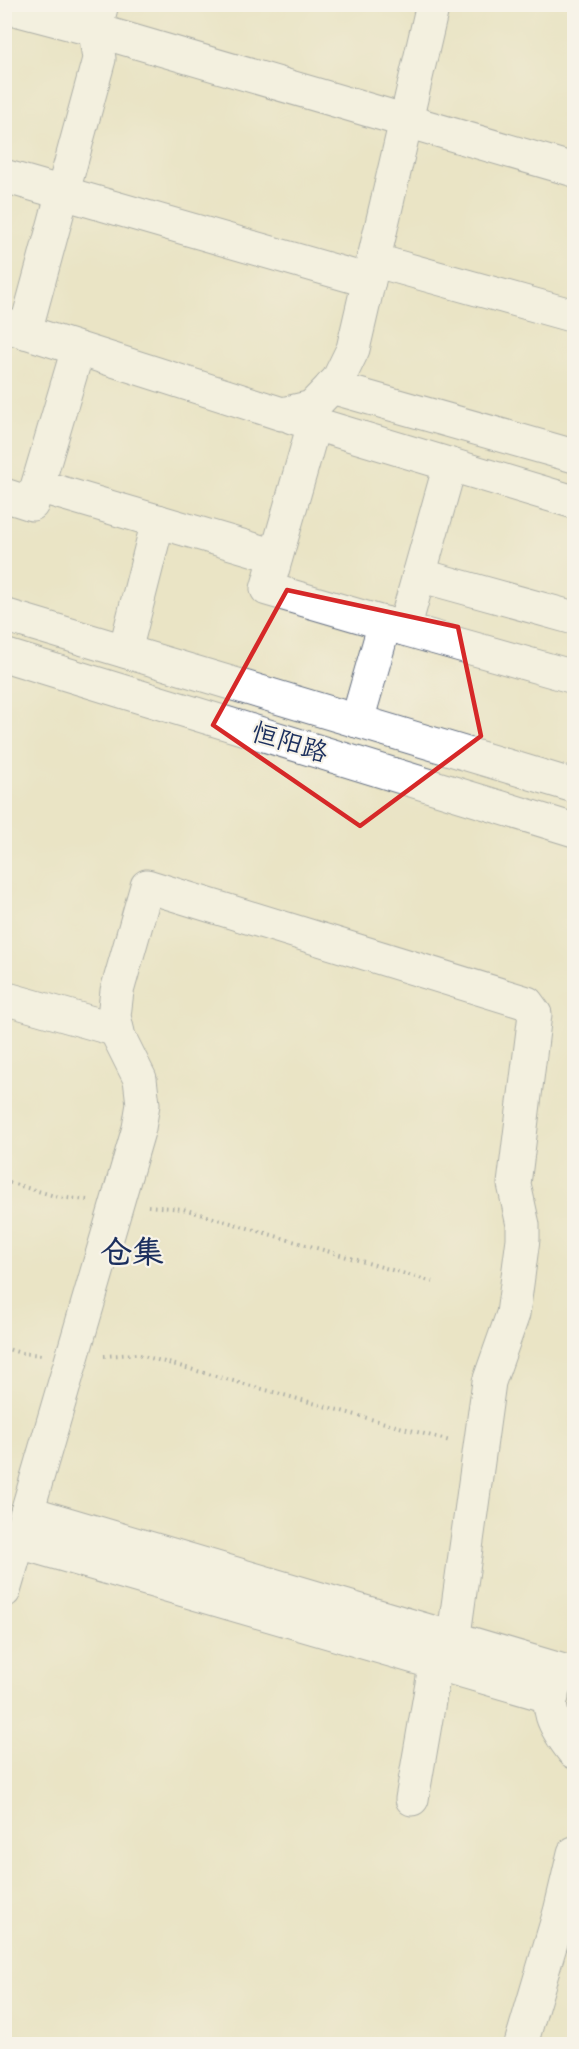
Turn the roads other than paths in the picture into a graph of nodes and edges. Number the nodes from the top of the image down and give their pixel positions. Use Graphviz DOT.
graph roads {
  1 [pos="433,4"];
  2 [pos="4,6"];
  3 [pos="98,17"];
  4 [pos="406,121"];
  5 [pos="574,170"];
  6 [pos="4,176"];
  7 [pos="63,193"];
  8 [pos="371,271"];
  9 [pos="574,316"];
  10 [pos="15,329"];
  11 [pos="78,349"];
  12 [pos="331,387"];
  13 [pos="282,414"];
  14 [pos="314,424"];
  15 [pos="574,456"];
  16 [pos="450,465"];
  17 [pos="38,486"];
  18 [pos="4,495"];
  19 [pos="574,502"];
  20 [pos="158,521"];
  21 [pos="276,556"];
  22 [pos="419,575"];
  23 [pos="4,615"];
  24 [pos="574,618"];
  25 [pos="395,626"];
  26 [pos="125,651"];
  27 [pos="4,655"];
  28 [pos="574,677"];
  29 [pos="357,721"];
  30 [pos="574,786"];
  31 [pos="574,830"];
  32 [pos="4,998"];
  33 [pos="117,1030"];
  34 [pos="23,1527"];
  35 [pos="4,1591"];
  36 [pos="447,1652"];
  37 [pos="564,1676"];
  38 [pos="574,1752"];
  39 [pos="412,1799"];
  40 [pos="574,1852"];
  41 [pos="521,2044"];
  1 -- 4 [label="street"];
  2 -- 3 [label="street"];
  3 -- 4 [label="street"];
  3 -- 7 [label="street"];
  4 -- 5 [label="street"];
  4 -- 8 [label="street"];
  6 -- 7 [label="street"];
  7 -- 8 [label="street"];
  7 -- 10 [label="street"];
  8 -- 9 [label="street"];
  8 -- 12 [label="street"];
  10 -- 11 [label="street"];
  11 -- 13 [label="street"];
  11 -- 17 [label="street"];
  12 -- 13 [label="street"];
  12 -- 15 [label="street"];
  13 -- 14 [label="street"];
  14 -- 16 [label="street"];
  14 -- 21 [label="street"];
  16 -- 19 [label="street"];
  16 -- 22 [label="street"];
  17 -- 18 [label="street"];
  17 -- 20 [label="street"];
  20 -- 21 [label="street"];
  20 -- 26 [label="street"];
  21 -- 25 [label="street"];
  22 -- 24 [label="street"];
  22 -- 25 [label="street"];
  23 -- 26 [label="street"];
  25 -- 28 [label="street"];
  25 -- 29 [label="street"];
  26 -- 29 [label="street"];
  27 -- 31 [label="street, 恒阳路"];
  29 -- 30 [label="street"];
  32 -- 33 [label="street"];
  33 -- 34 [label="street"];
  33 -- 36 [label="street"];
  34 -- 35 [label="street"];
  34 -- 36 [label="street"];
  36 -- 37 [label="street"];
  36 -- 39 [label="street"];
  37 -- 38 [label="street"];
  40 -- 41 [label="street"];
}
